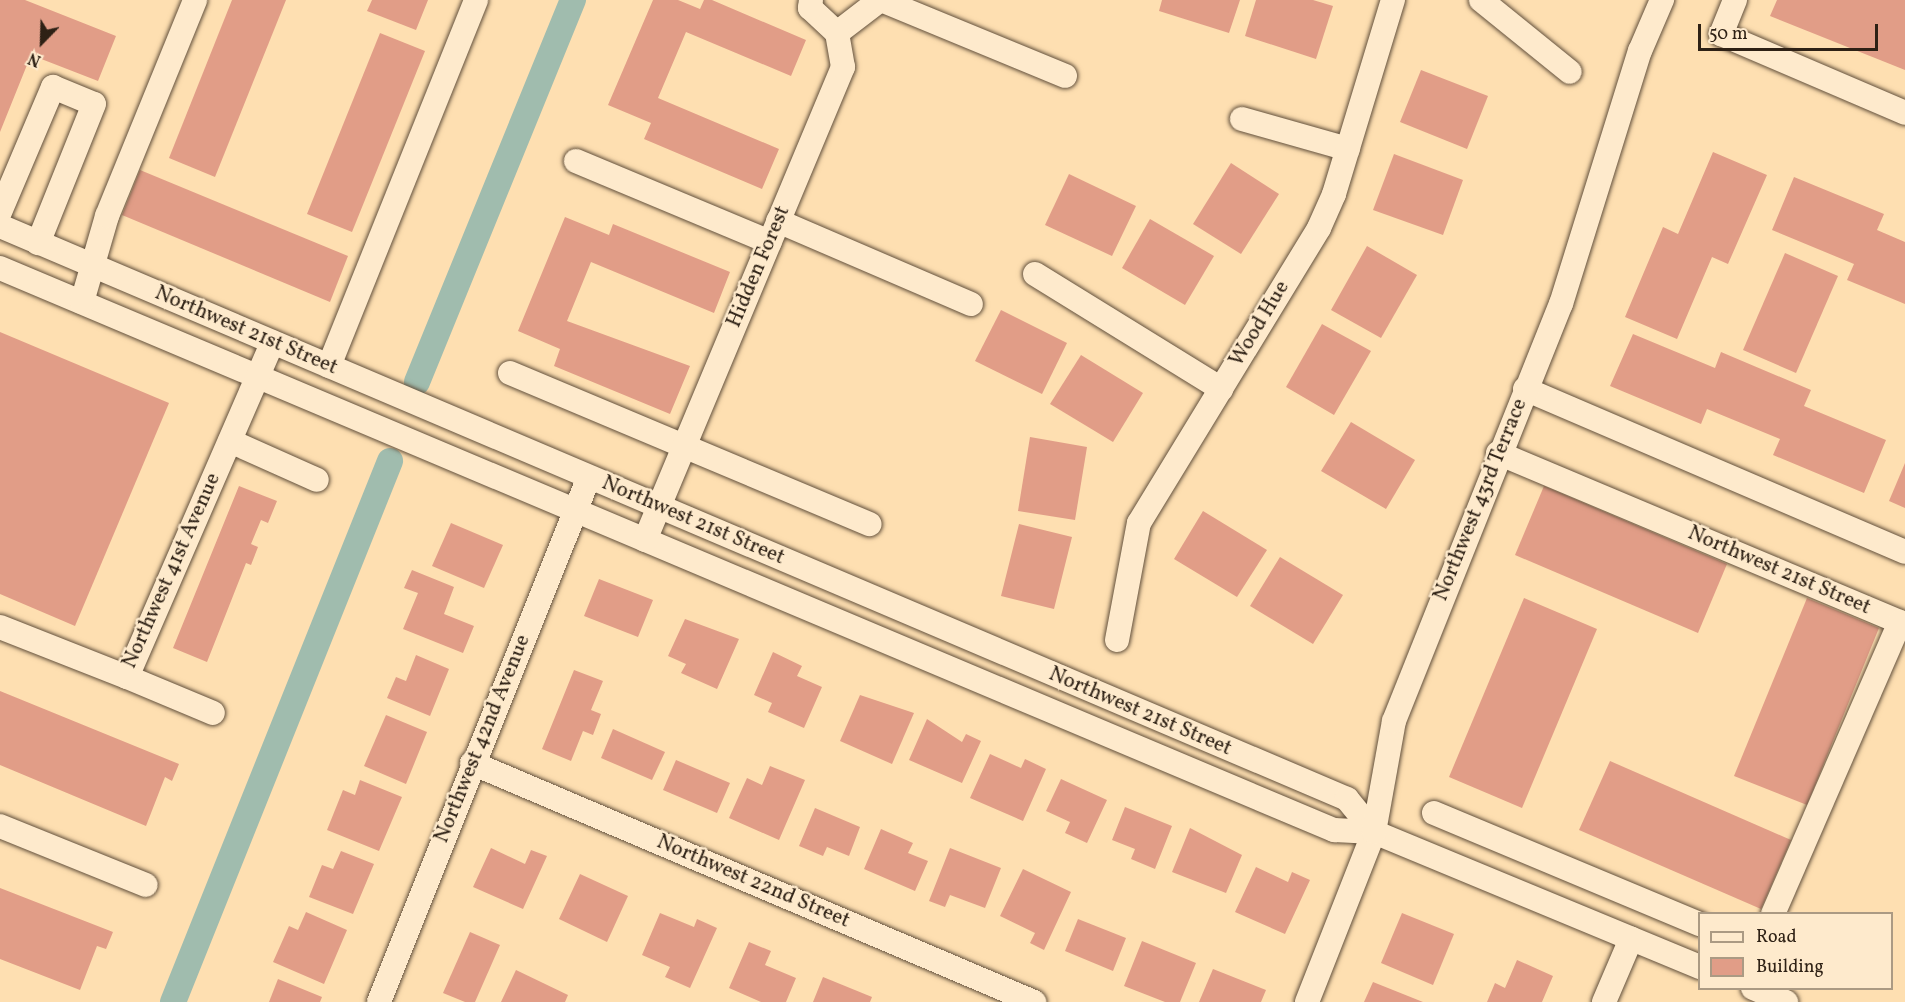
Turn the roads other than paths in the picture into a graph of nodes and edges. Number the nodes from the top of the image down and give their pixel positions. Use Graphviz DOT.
graph roads {
  1 [pos="195,0"];
  2 [pos="476,0"];
  3 [pos="811,0"];
  4 [pos="880,0"];
  5 [pos="1393,0"];
  6 [pos="1481,0"];
  7 [pos="1662,0"];
  8 [pos="1735,0"];
  9 [pos="837,33"];
  10 [pos="1570,72"];
  11 [pos="1065,76"];
  12 [pos="1905,113"];
  13 [pos="1242,119"];
  14 [pos="1348,149"];
  15 [pos="576,161"];
  16 [pos="0,213"];
  17 [pos="0,226"];
  18 [pos="774,232"];
  19 [pos="38,243"];
  20 [pos="96,267"];
  21 [pos="0,268"];
  22 [pos="1035,274"];
  23 [pos="82,302"];
  24 [pos="971,304"];
  25 [pos="273,342"];
  26 [pos="328,366"];
  27 [pos="510,373"];
  28 [pos="258,377"];
  29 [pos="1221,389"];
  30 [pos="1525,389"];
  31 [pos="230,441"];
  32 [pos="685,446"];
  33 [pos="1498,453"];
  34 [pos="589,477"];
  35 [pos="317,480"];
  36 [pos="659,506"];
  37 [pos="576,511"];
  38 [pos="870,524"];
  39 [pos="645,540"];
  40 [pos="1905,552"];
  41 [pos="0,627"];
  42 [pos="1117,640"];
  43 [pos="127,677"];
  44 [pos="213,713"];
  45 [pos="472,763"];
  46 [pos="1434,813"];
  47 [pos="0,826"];
  48 [pos="1374,832"];
  49 [pos="146,885"];
  50 [pos="1774,912"];
  51 [pos="1698,923"];
  52 [pos="1631,939"];
  53 [pos="1698,966"];
  54 [pos="1758,990"];
  55 [pos="379,1002"];
  56 [pos="1034,1002"];
  57 [pos="1307,1002"];
  58 [pos="1604,1002"];
  59 [pos="1786,1002"];
  1 -- 20 [label="street"];
  2 -- 26 [label="street"];
  3 -- 9 [label="street"];
  4 -- 9 [label="street"];
  4 -- 11 [label="street"];
  5 -- 14 [label="street, Wood Hue"];
  6 -- 10 [label="street"];
  7 -- 30 [label="street, Northwest 43rd Terrace"];
  8 -- 12 [label="street"];
  9 -- 18 [label="street, Hidden Forest"];
  13 -- 14 [label="street"];
  14 -- 29 [label="street, Wood Hue"];
  15 -- 18 [label="street"];
  16 -- 19 [label="street"];
  17 -- 19 [label="street, Northwest 21st Street"];
  18 -- 24 [label="street"];
  18 -- 32 [label="street, Hidden Forest"];
  19 -- 20 [label="street, Northwest 21st Street"];
  20 -- 23 [label="street"];
  20 -- 25 [label="street, Northwest 21st Street"];
  21 -- 23 [label="street, Northwest 21st Street"];
  22 -- 29 [label="street"];
  23 -- 28 [label="street, Northwest 21st Street"];
  25 -- 26 [label="street, Northwest 21st Street"];
  25 -- 28 [label="street, Northwest 41st Avenue"];
  26 -- 34 [label="street, Northwest 21st Street"];
  27 -- 32 [label="street"];
  28 -- 31 [label="street, Northwest 41st Avenue"];
  28 -- 37 [label="street, Northwest 21st Street"];
  29 -- 42 [label="street, Wood Hue"];
  30 -- 33 [label="street, Northwest 43rd Terrace"];
  30 -- 40 [label="street"];
  31 -- 35 [label="street"];
  31 -- 43 [label="street, Northwest 41st Avenue"];
  32 -- 36 [label="street, Hidden Forest"];
  32 -- 38 [label="street"];
  33 -- 48 [label="street, Northwest 43rd Terrace"];
  33 -- 50 [label="street, Northwest 21st Street"];
  34 -- 36 [label="street, Northwest 21st Street"];
  34 -- 37 [label="street, Northwest 42nd Avenue"];
  36 -- 39 [label="street, Hidden Forest"];
  36 -- 48 [label="street, Northwest 21st Street"];
  37 -- 39 [label="street, Northwest 21st Street"];
  37 -- 45 [label="street, Northwest 42nd Avenue"];
  39 -- 48 [label="street, Northwest 21st Street"];
  41 -- 43 [label="street, Northwest 41st Avenue"];
  43 -- 44 [label="street"];
  45 -- 55 [label="street, Northwest 42nd Avenue"];
  45 -- 56 [label="street, Northwest 22nd Street"];
  46 -- 51 [label="street"];
  47 -- 49 [label="street"];
  48 -- 52 [label="street, Northwest 21st Street"];
  48 -- 57 [label="street, Northwest 43rd Terrace"];
  52 -- 53 [label="street, Northwest 21st Street"];
  52 -- 58 [label="street"];
  54 -- 59 [label="street"];
}
